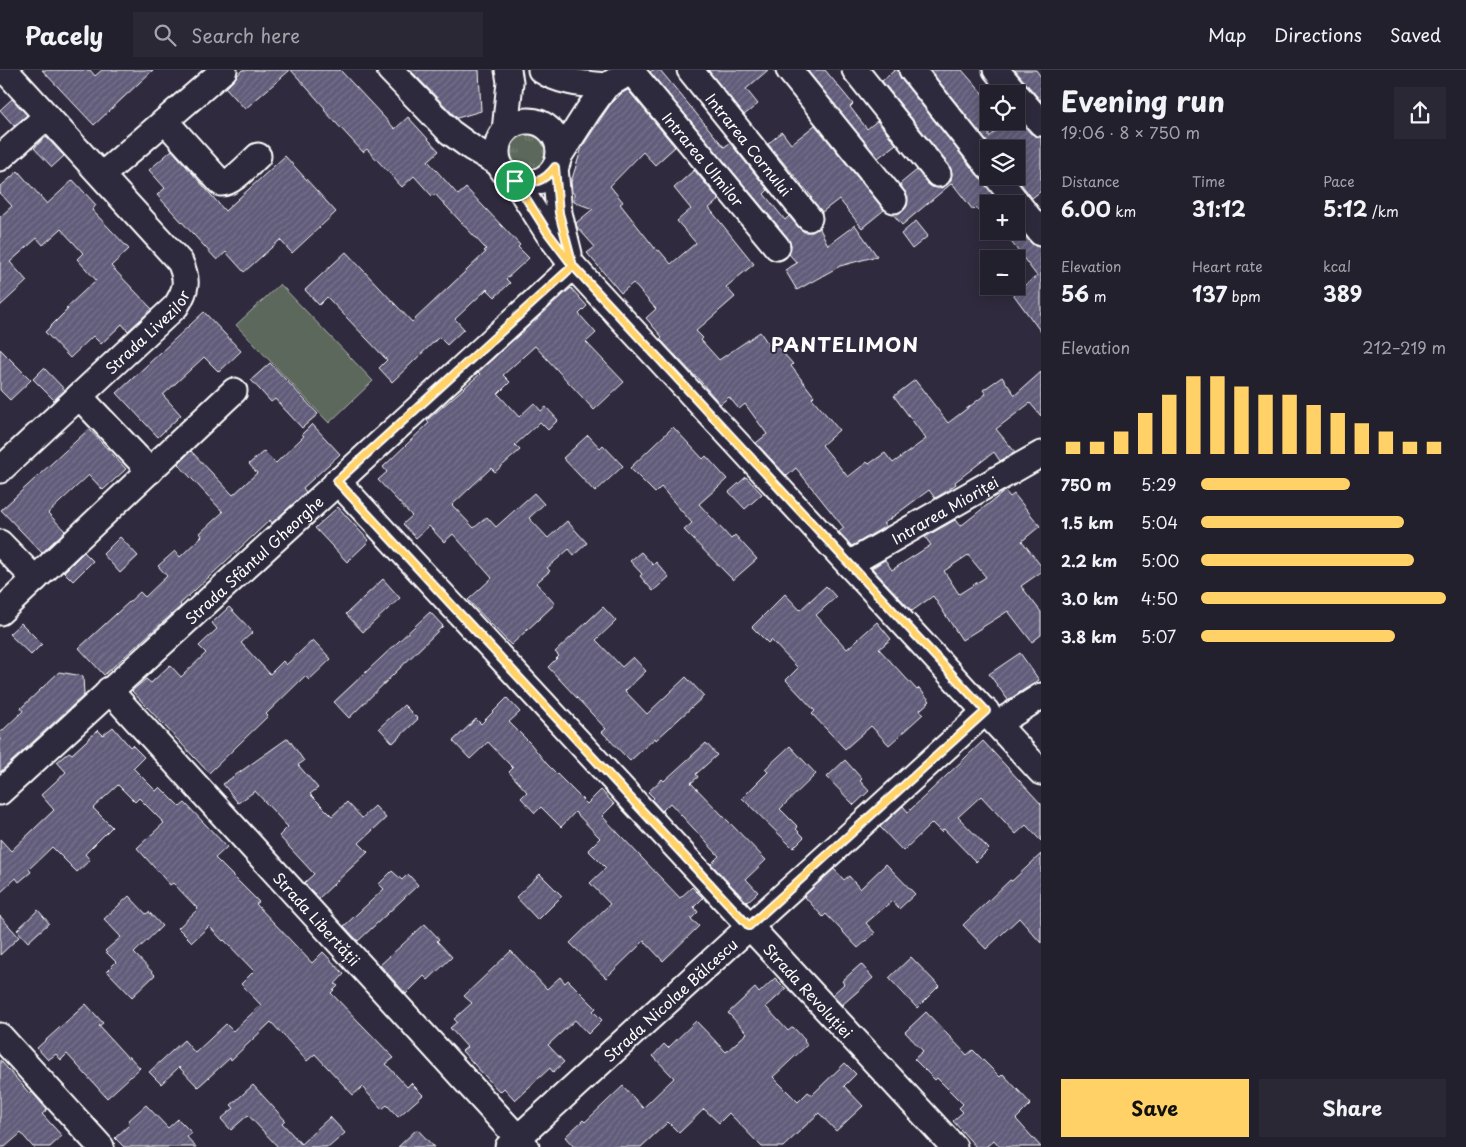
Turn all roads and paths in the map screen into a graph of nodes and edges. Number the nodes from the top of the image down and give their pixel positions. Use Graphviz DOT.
graph roads {
  1 [pos="5,70"];
  2 [pos="390,70"];
  3 [pos="541,70"];
  4 [pos="690,70"];
  5 [pos="789,70"];
  6 [pos="854,70"];
  7 [pos="912,70"];
  8 [pos="996,70"];
  9 [pos="221,71"];
  10 [pos="632,71"];
  11 [pos="509,76"];
  12 [pos="1008,85"];
  13 [pos="606,86"];
  14 [pos="1025,104"];
  15 [pos="588,111"];
  16 [pos="47,116"];
  17 [pos="165,121"];
  18 [pos="1041,123"];
  19 [pos="541,125"];
  20 [pos="450,132"];
  21 [pos="503,134"];
  22 [pos="258,156"];
  23 [pos="980,156"];
  24 [pos="0,158"];
  25 [pos="557,162"];
  26 [pos="498,163"];
  27 [pos="938,174"];
  28 [pos="102,175"];
  29 [pos="515,181"];
  30 [pos="1003,185"];
  31 [pos="894,200"];
  32 [pos="809,218"];
  33 [pos="1041,233"];
  34 [pos="777,247"];
  35 [pos="573,266"];
  36 [pos="234,392"];
  37 [pos="79,396"];
  38 [pos="1041,454"];
  39 [pos="0,470"];
  40 [pos="150,471"];
  41 [pos="337,481"];
  42 [pos="0,543"];
  43 [pos="849,564"];
  44 [pos="34,579"];
  45 [pos="0,612"];
  46 [pos="109,690"];
  47 [pos="1041,696"];
  48 [pos="991,717"];
  49 [pos="1041,772"];
  50 [pos="0,792"];
  51 [pos="749,926"];
  52 [pos="0,1036"];
  53 [pos="517,1144"];
  54 [pos="100,1147"];
  55 [pos="954,1147"];
  1 -- 16 [label="street, Strada Livezilor"];
  2 -- 20 [label="street"];
  3 -- 13 [label="street"];
  4 -- 32 [label="street, Intrarea Cornului"];
  5 -- 31 [label="street"];
  6 -- 27 [label="street"];
  7 -- 23 [label="street"];
  8 -- 12 [label="street"];
  9 -- 17 [label="street"];
  10 -- 13 [label="street"];
  10 -- 34 [label="street, Intrarea Ulmilor"];
  11 -- 19 [label="street"];
  11 -- 21 [label="street"];
  13 -- 15 [label="street"];
  14 -- 18 [label="street"];
  15 -- 19 [label="street"];
  15 -- 25 [label="street"];
  16 -- 24 [label="street"];
  16 -- 28 [label="street, Strada Livezilor"];
  17 -- 22 [label="street"];
  17 -- 28 [label="street"];
  19 -- 21 [label="street"];
  19 -- 25 [label="street"];
  20 -- 21 [label="street"];
  20 -- 26 [label="street"];
  21 -- 26 [label="street"];
  25 -- 29 [label="street"];
  25 -- 35 [label="street"];
  26 -- 29 [label="street"];
  28 -- 37 [label="street, Strada Livezilor"];
  29 -- 35 [label="street"];
  30 -- 33 [label="street"];
  35 -- 41 [label="street, Strada Sfântul Gheorghe"];
  35 -- 43 [label="street"];
  36 -- 40 [label="street"];
  37 -- 39 [label="street, Strada Livezilor"];
  37 -- 40 [label="street"];
  38 -- 43 [label="street, Intrarea Mioriței"];
  40 -- 44 [label="street"];
  41 -- 46 [label="street, Strada Sfântul Gheorghe"];
  41 -- 51 [label="street, Strada Revoluției"];
  42 -- 44 [label="street"];
  43 -- 48 [label="street"];
  44 -- 45 [label="street"];
  46 -- 50 [label="street, Strada Sfântul Gheorghe"];
  46 -- 53 [label="street, Strada Libertății"];
  47 -- 48 [label="street, Strada Nicolae Bălcescu"];
  48 -- 49 [label="street"];
  48 -- 51 [label="street, Strada Nicolae Bălcescu"];
  51 -- 53 [label="street, Strada Nicolae Bălcescu"];
  51 -- 55 [label="street, Strada Revoluției"];
  52 -- 54 [label="street"];
}
